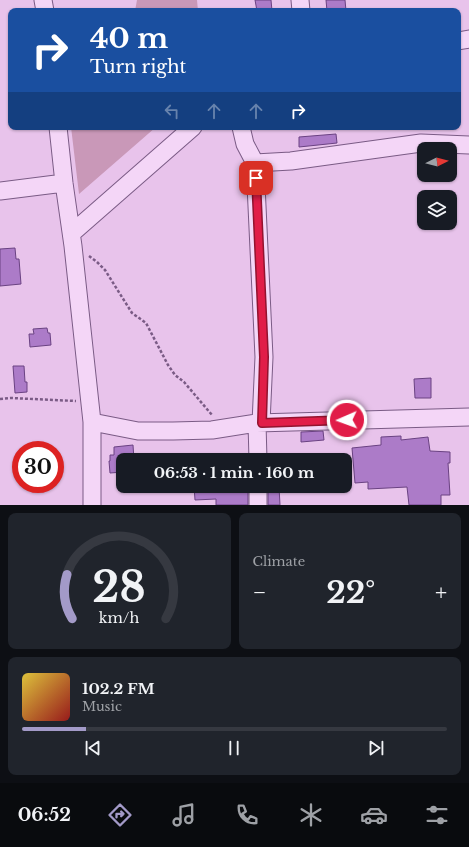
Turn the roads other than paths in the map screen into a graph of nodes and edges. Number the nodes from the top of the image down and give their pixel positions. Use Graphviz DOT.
graph roads {
  1 [pos="58,130"];
  2 [pos="190,130"];
  3 [pos="242,130"];
  4 [pos="469,145"];
  5 [pos="255,163"];
  6 [pos="64,183"];
  7 [pos="0,191"];
  8 [pos="72,240"];
  9 [pos="469,417"];
  10 [pos="92,422"];
  11 [pos="260,423"];
  12 [pos="258,453"];
  13 [pos="258,493"];
  14 [pos="92,505"];
  15 [pos="258,505"];
  1 -- 6 [label="street"];
  2 -- 8 [label="street"];
  3 -- 5 [label="street"];
  4 -- 5 [label="street"];
  5 -- 11 [label="street"];
  6 -- 7 [label="street"];
  6 -- 8 [label="street"];
  8 -- 10 [label="street"];
  9 -- 11 [label="street"];
  10 -- 11 [label="street"];
  10 -- 14 [label="street"];
  11 -- 12 [label="street"];
  13 -- 15 [label="street"];
}
